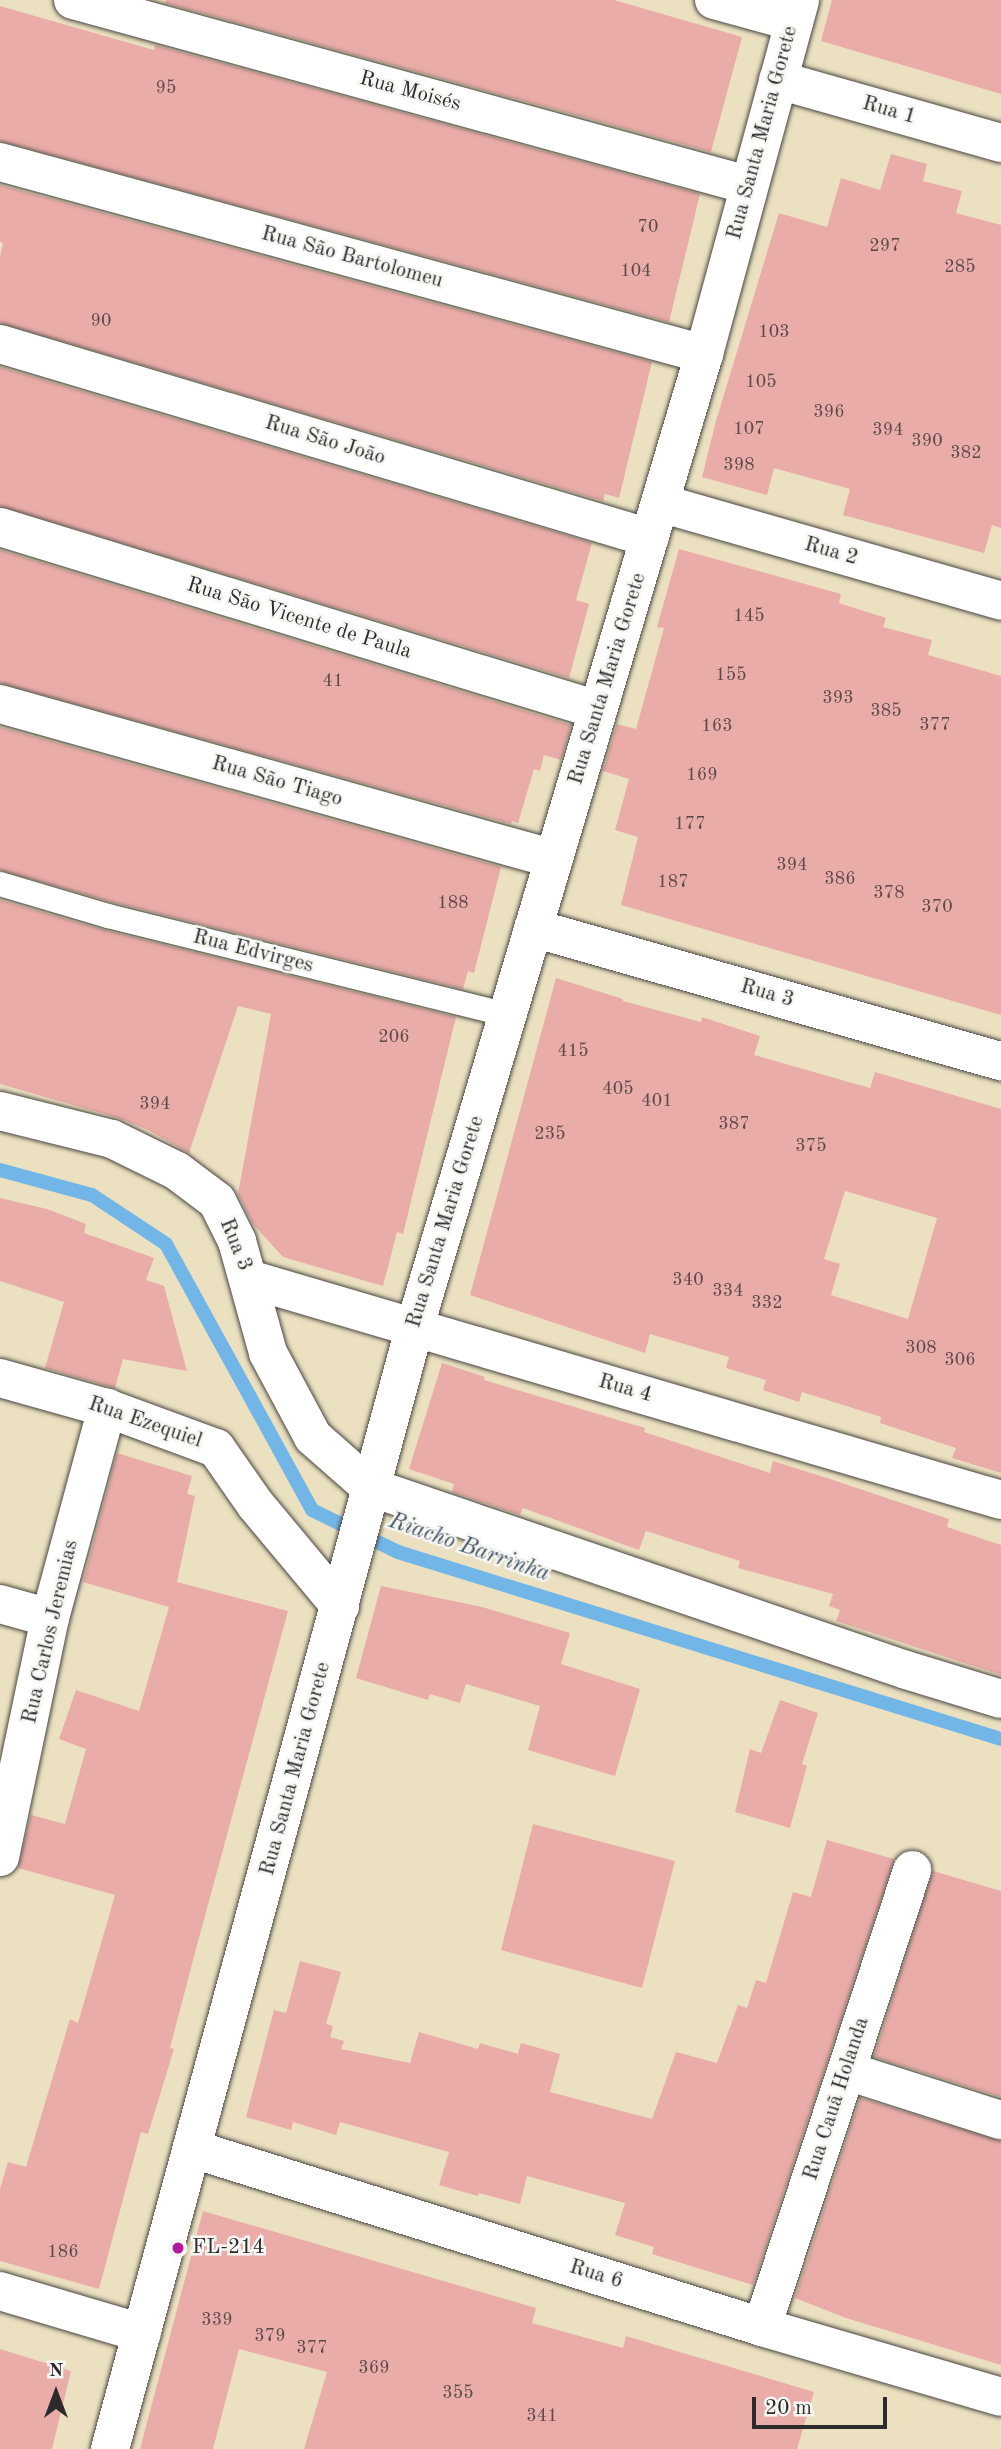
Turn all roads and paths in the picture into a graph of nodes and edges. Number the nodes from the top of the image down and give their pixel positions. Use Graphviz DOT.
graph roads {
  1 [pos="73,0"];
  2 [pos="714,0"];
  3 [pos="797,11"];
  4 [pos="778,79"];
  5 [pos="1001,143"];
  6 [pos="0,162"];
  7 [pos="748,184"];
  8 [pos="0,344"];
  9 [pos="704,354"];
  10 [pos="655,520"];
  11 [pos="0,527"];
  12 [pos="1001,601"];
  13 [pos="0,704"];
  14 [pos="598,710"];
  15 [pos="554,859"];
  16 [pos="0,884"];
  17 [pos="533,928"];
  18 [pos="508,1015"];
  19 [pos="1001,1061"];
  20 [pos="0,1111"];
  21 [pos="249,1279"];
  22 [pos="415,1326"];
  23 [pos="0,1378"];
  24 [pos="107,1408"];
  25 [pos="368,1494"];
  26 [pos="1001,1500"];
  27 [pos="344,1589"];
  28 [pos="0,1604"];
  29 [pos="50,1618"];
  30 [pos="1001,1699"];
  31 [pos="3,1836"];
  32 [pos="912,1870"];
  33 [pos="847,2071"];
  34 [pos="1001,2120"];
  35 [pos="193,2149"];
  36 [pos="0,2291"];
  37 [pos="762,2327"];
  38 [pos="142,2333"];
  39 [pos="1001,2398"];
  40 [pos="110,2449"];
  1 -- 7 [label="street, Rua Moisés"];
  2 -- 3 [label="street"];
  3 -- 4 [label="street, Rua Santa Maria Gorete"];
  4 -- 5 [label="street, Rua 1"];
  4 -- 7 [label="street, Rua Santa Maria Gorete"];
  6 -- 9 [label="street, Rua São Bartolomeu"];
  7 -- 9 [label="street, Rua Santa Maria Gorete"];
  8 -- 10 [label="street, Rua São João"];
  9 -- 10 [label="street, Rua Santa Maria Gorete"];
  10 -- 12 [label="street, Rua 2"];
  10 -- 14 [label="street, Rua Santa Maria Gorete"];
  11 -- 14 [label="street, Rua São Vicente de Paula"];
  13 -- 15 [label="street, Rua São Tiago"];
  14 -- 15 [label="street, Rua Santa Maria Gorete"];
  15 -- 17 [label="street, Rua Santa Maria Gorete"];
  16 -- 18 [label="lane, Rua Edvirges"];
  17 -- 18 [label="street, Rua Santa Maria Gorete"];
  17 -- 19 [label="street, Rua 3"];
  18 -- 22 [label="street, Rua Santa Maria Gorete"];
  20 -- 21 [label="street, Rua 3"];
  21 -- 22 [label="street, Rua 4"];
  21 -- 25 [label="street, Rua 3"];
  22 -- 25 [label="street, Rua Santa Maria Gorete"];
  22 -- 26 [label="street, Rua 4"];
  23 -- 24 [label="street, Rua Ezequiel"];
  24 -- 27 [label="street, Rua Ezequiel"];
  24 -- 29 [label="street, Rua Carlos Jeremias"];
  25 -- 27 [label="street, Rua Santa Maria Gorete"];
  25 -- 30 [label="street"];
  27 -- 35 [label="street, Rua Santa Maria Gorete"];
  28 -- 29 [label="street"];
  29 -- 31 [label="street, Rua Carlos Jeremias"];
  32 -- 33 [label="street, Rua Cauã Holanda"];
  33 -- 34 [label="street"];
  33 -- 37 [label="street, Rua Cauã Holanda"];
  35 -- 37 [label="street, Rua 6"];
  35 -- 38 [label="street, Rua Santa Maria Gorete"];
  36 -- 38 [label="street"];
  37 -- 39 [label="street, Rua 6"];
  38 -- 40 [label="street, Rua Santa Maria Gorete"];
}
